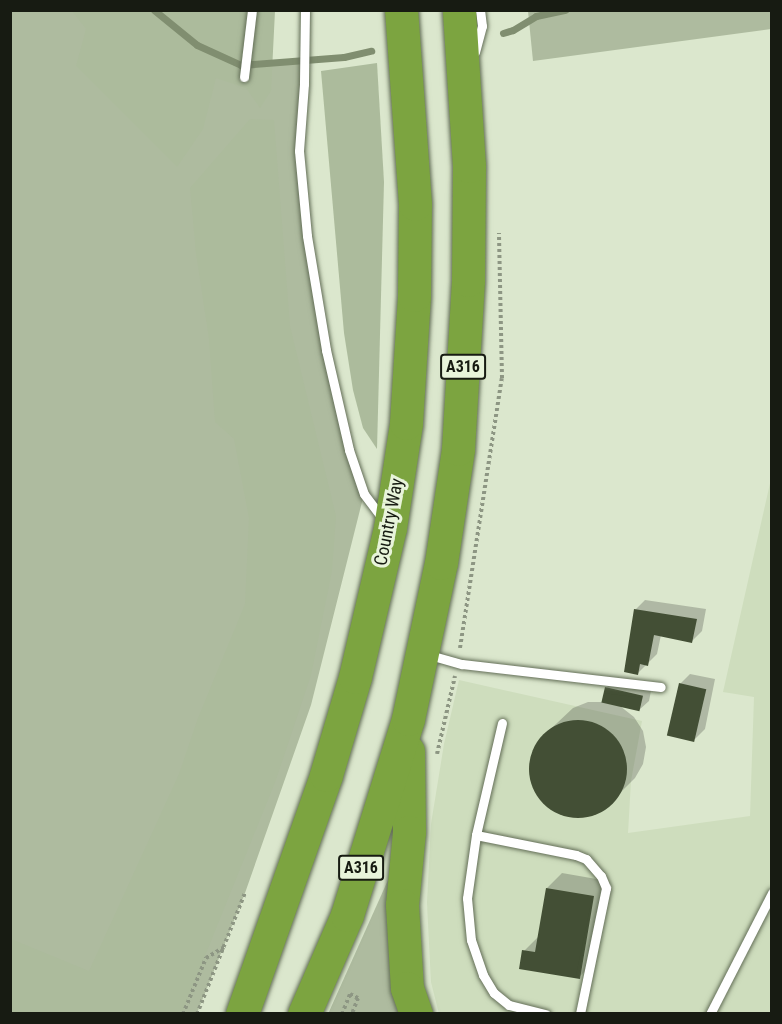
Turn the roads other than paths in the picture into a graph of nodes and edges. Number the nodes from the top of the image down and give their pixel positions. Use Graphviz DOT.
graph roads {
  1 [pos="252,10"];
  2 [pos="305,10"];
  3 [pos="401,10"];
  4 [pos="459,10"];
  5 [pos="480,10"];
  6 [pos="244,77"];
  7 [pos="465,89"];
  8 [pos="390,528"];
  9 [pos="422,653"];
  10 [pos="661,687"];
  11 [pos="408,719"];
  12 [pos="502,723"];
  13 [pos="476,835"];
  14 [pos="771,893"];
  15 [pos="242,1014"];
  16 [pos="304,1014"];
  17 [pos="416,1014"];
  18 [pos="546,1014"];
  19 [pos="580,1014"];
  20 [pos="710,1014"];
  1 -- 6 [label="lane"];
  2 -- 8 [label="lane"];
  3 -- 8 [label="highway, Country Way"];
  4 -- 7 [label="highway, A316"];
  5 -- 7 [label="lane"];
  7 -- 9 [label="highway, A316"];
  8 -- 15 [label="highway, Country Way"];
  9 -- 10 [label="lane"];
  9 -- 11 [label="highway, A316"];
  11 -- 16 [label="highway, A316"];
  11 -- 17 [label="highway"];
  12 -- 13 [label="lane"];
  13 -- 18 [label="lane"];
  13 -- 19 [label="lane"];
  14 -- 20 [label="lane"];
}
